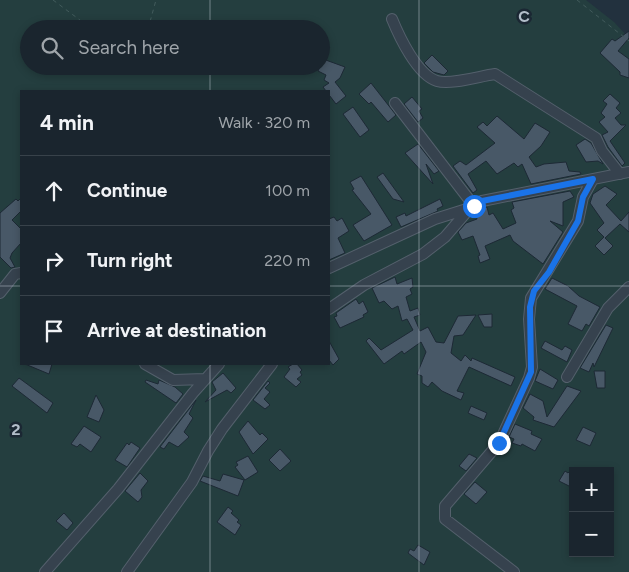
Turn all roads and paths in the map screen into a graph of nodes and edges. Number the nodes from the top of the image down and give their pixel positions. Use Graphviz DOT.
graph roads {
  1 [pos="52,0"];
  2 [pos="156,0"];
  3 [pos="577,0"];
  4 [pos="392,18"];
  5 [pos="80,20"];
  6 [pos="150,20"];
  7 [pos="629,41"];
  8 [pos="396,103"];
  9 [pos="624,173"];
  10 [pos="593,179"];
  11 [pos="472,207"];
  12 [pos="330,268"];
  13 [pos="20,273"];
  14 [pos="629,287"];
  15 [pos="0,293"];
  16 [pos="330,308"];
  17 [pos="148,365"];
  18 [pos="217,365"];
  19 [pos="271,365"];
  20 [pos="567,377"];
  21 [pos="205,379"];
  22 [pos="45,572"];
  23 [pos="127,572"];
  24 [pos="514,572"];
  1 -- 5 [label="path"];
  2 -- 6 [label="path"];
  3 -- 7 [label="path"];
  4 -- 9 [label="street"];
  8 -- 11 [label="street"];
  9 -- 10 [label="street"];
  10 -- 11 [label="street"];
  10 -- 24 [label="street"];
  11 -- 12 [label="street"];
  11 -- 16 [label="street"];
  13 -- 15 [label="street"];
  14 -- 20 [label="street"];
  17 -- 21 [label="street"];
  18 -- 21 [label="street"];
  19 -- 23 [label="street"];
  21 -- 22 [label="street"];
}
